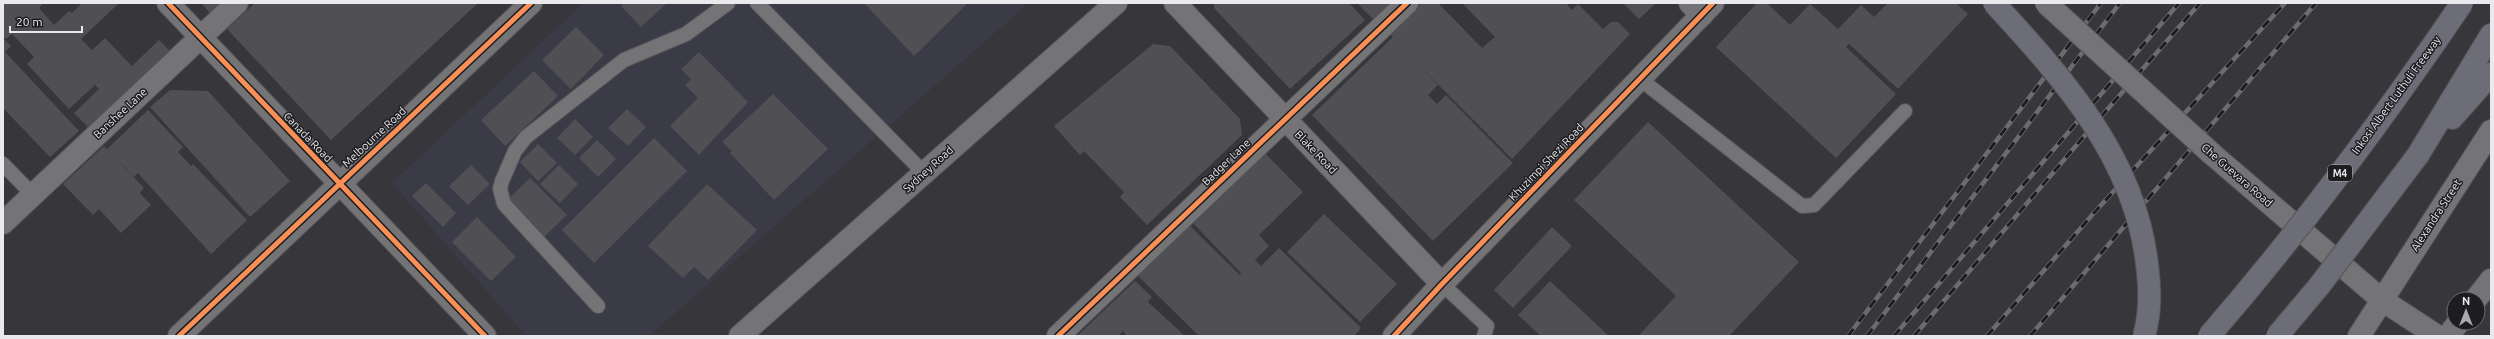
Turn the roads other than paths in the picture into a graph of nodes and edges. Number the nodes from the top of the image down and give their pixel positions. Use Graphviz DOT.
graph roads {
  1 [pos="168,3"];
  2 [pos="237,3"];
  3 [pos="531,3"];
  4 [pos="728,3"];
  5 [pos="757,3"];
  6 [pos="1116,3"];
  7 [pos="1175,3"];
  8 [pos="1407,3"];
  9 [pos="1994,3"];
  10 [pos="2046,3"];
  11 [pos="2462,3"];
  12 [pos="1702,7"];
  13 [pos="2491,35"];
  14 [pos="200,38"];
  15 [pos="2491,74"];
  16 [pos="1640,79"];
  17 [pos="1905,111"];
  18 [pos="1285,120"];
  19 [pos="2491,131"];
  20 [pos="2418,156"];
  21 [pos="3,164"];
  22 [pos="924,173"];
  23 [pos="339,184"];
  24 [pos="33,195"];
  25 [pos="3,222"];
  26 [pos="2491,280"];
  27 [pos="1442,284"];
  28 [pos="2482,291"];
  29 [pos="2382,300"];
  30 [pos="598,306"];
  31 [pos="179,336"];
  32 [pos="485,336"];
  33 [pos="740,336"];
  34 [pos="1058,336"];
  35 [pos="1394,336"];
  36 [pos="1484,336"];
  37 [pos="2144,336"];
  38 [pos="2209,336"];
  39 [pos="2277,336"];
  40 [pos="2359,336"];
  41 [pos="2437,336"];
  1 -- 14 [label="street, Canada Road"];
  2 -- 14 [label="street, Banshee Lane"];
  3 -- 23 [label="street, Melbourne Road"];
  4 -- 30 [label="lane"];
  5 -- 22 [label="lane"];
  6 -- 22 [label="street, Sydney Road"];
  7 -- 18 [label="street, Blake Road"];
  8 -- 18 [label="street, Badger Lane"];
  9 -- 37 [label="highway, bridge"];
  10 -- 29 [label="street, Che Guevara Road, bridge"];
  11 -- 38 [label="highway, Inkosi Albert Luthuli Freeway / M4, bridge"];
  12 -- 16 [label="street, Khuzimpi Shezi Road"];
  13 -- 20 [label="highway"];
  14 -- 23 [label="street, Canada Road"];
  14 -- 24 [label="street, Banshee Lane"];
  15 -- 20 [label="highway"];
  16 -- 17 [label="lane"];
  16 -- 27 [label="street, Khuzimpi Shezi Road"];
  18 -- 27 [label="street, Blake Road"];
  18 -- 34 [label="street, Badger Lane"];
  19 -- 29 [label="street, Alexandra Street"];
  20 -- 39 [label="highway, bridge"];
  21 -- 24 [label="lane"];
  22 -- 33 [label="street, Sydney Road"];
  23 -- 31 [label="street, Melbourne Road"];
  23 -- 32 [label="street, Canada Road"];
  24 -- 25 [label="street, Banshee Lane"];
  26 -- 28 [label="street"];
  27 -- 35 [label="street, Khuzimpi Shezi Road"];
  27 -- 36 [label="lane"];
  29 -- 40 [label="street, Alexandra Street"];
  29 -- 41 [label="street, Che Guevara Road"];
}
